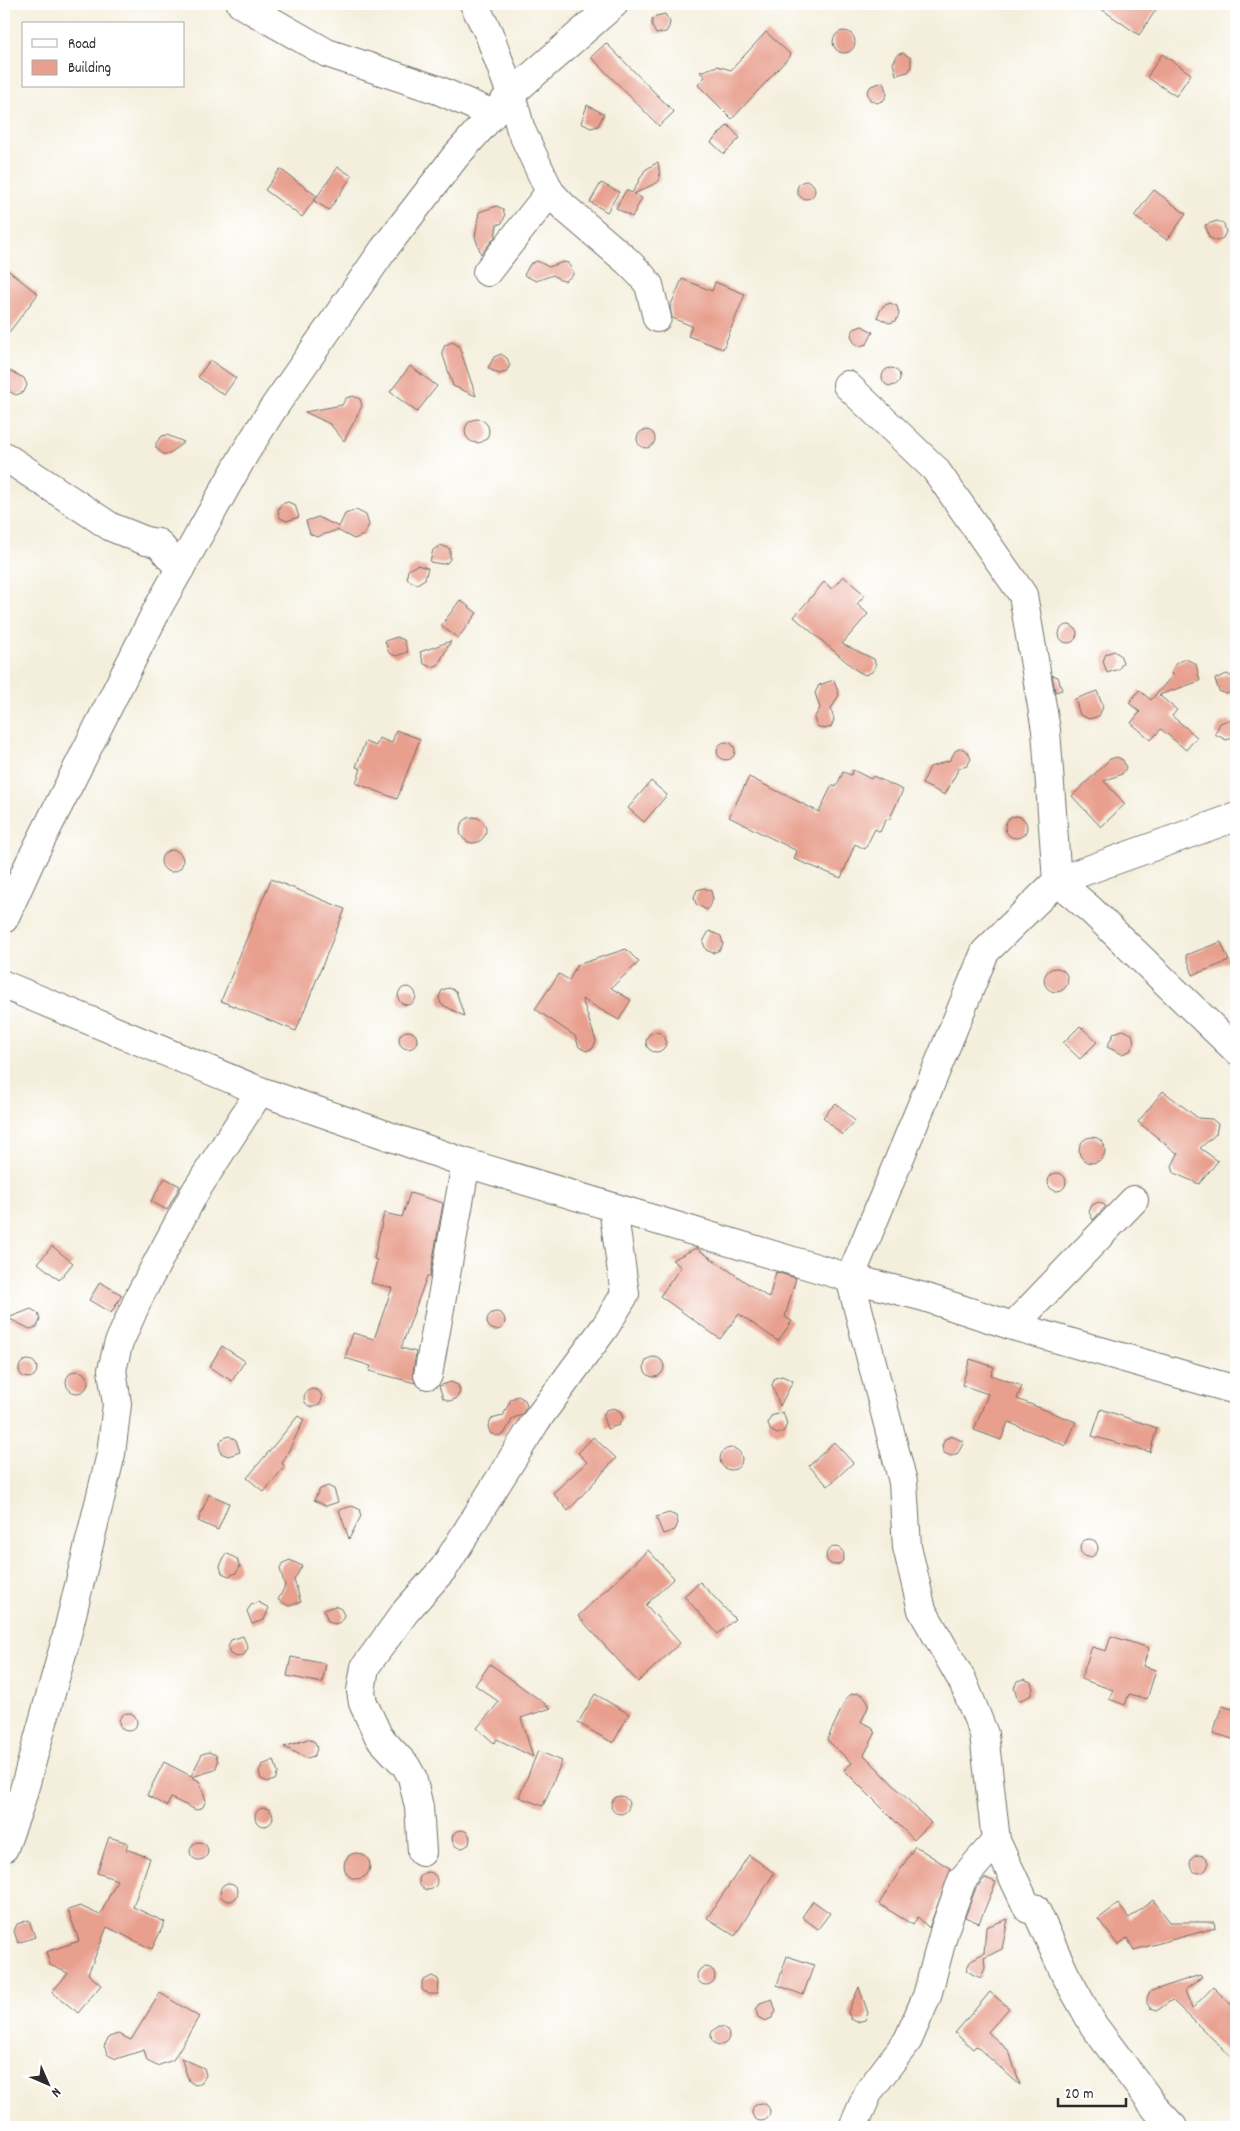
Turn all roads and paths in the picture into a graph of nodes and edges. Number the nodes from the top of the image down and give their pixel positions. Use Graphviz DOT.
graph roads {
  1 [pos="241,4"];
  2 [pos="474,4"];
  3 [pos="614,4"];
  4 [pos="511,94"];
  5 [pos="489,118"];
  6 [pos="520,130"];
  7 [pos="550,192"];
  8 [pos="487,272"];
  9 [pos="657,318"];
  10 [pos="847,385"];
  11 [pos="4,456"];
  12 [pos="209,516"];
  13 [pos="158,543"];
  14 [pos="180,569"];
  15 [pos="1236,817"];
  16 [pos="1057,881"];
  17 [pos="4,919"];
  18 [pos="4,986"];
  19 [pos="1236,1050"];
  20 [pos="260,1091"];
  21 [pos="466,1163"];
  22 [pos="1134,1200"];
  23 [pos="613,1208"];
  24 [pos="850,1278"];
  25 [pos="1013,1326"];
  26 [pos="428,1375"];
  27 [pos="1236,1390"];
  28 [pos="996,1841"];
  29 [pos="4,1848"];
  30 [pos="422,1852"];
  31 [pos="853,2127"];
  32 [pos="1173,2127"];
  1 -- 5 [label="street"];
  2 -- 4 [label="street"];
  3 -- 4 [label="street"];
  4 -- 5 [label="street"];
  4 -- 6 [label="street"];
  5 -- 6 [label="street"];
  5 -- 12 [label="street"];
  6 -- 7 [label="street"];
  7 -- 8 [label="street"];
  7 -- 9 [label="street"];
  10 -- 16 [label="street"];
  11 -- 13 [label="street"];
  12 -- 13 [label="street"];
  12 -- 14 [label="street"];
  13 -- 14 [label="street"];
  14 -- 17 [label="street"];
  15 -- 16 [label="street"];
  16 -- 19 [label="street"];
  16 -- 24 [label="street"];
  18 -- 20 [label="street"];
  20 -- 21 [label="street"];
  20 -- 29 [label="street"];
  21 -- 23 [label="street"];
  21 -- 26 [label="street"];
  22 -- 25 [label="street"];
  23 -- 24 [label="street"];
  23 -- 30 [label="street"];
  24 -- 25 [label="street"];
  24 -- 28 [label="street"];
  25 -- 27 [label="street"];
  28 -- 31 [label="street"];
  28 -- 32 [label="street"];
}
